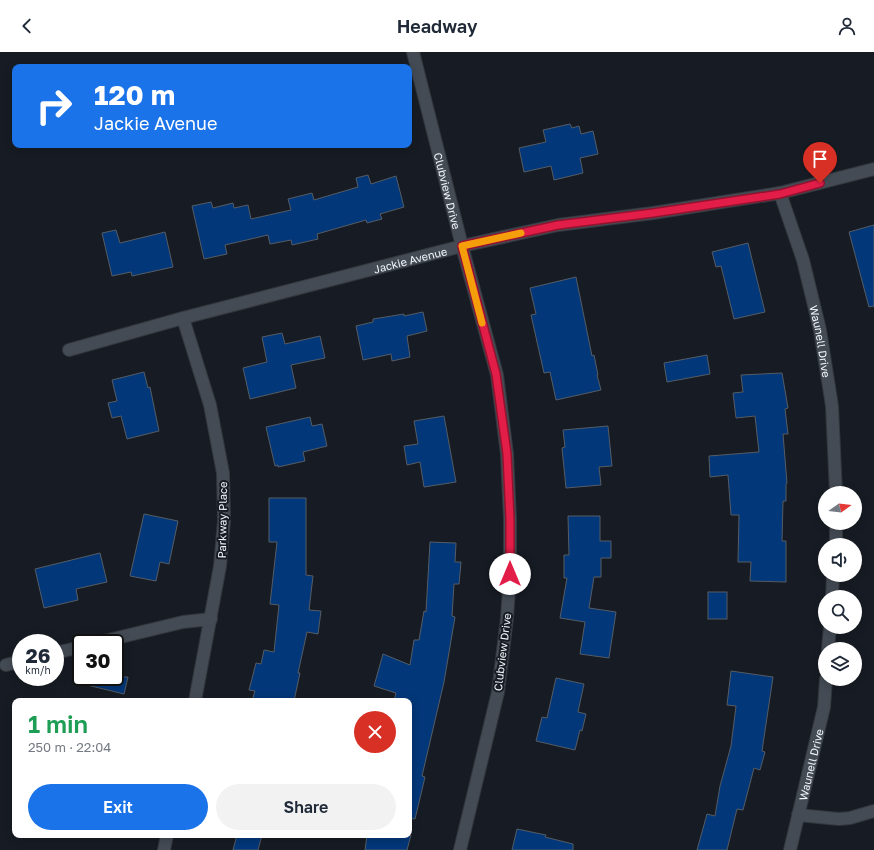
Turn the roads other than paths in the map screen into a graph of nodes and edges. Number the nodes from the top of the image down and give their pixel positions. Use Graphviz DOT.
graph roads {
  1 [pos="414,52"];
  2 [pos="874,169"];
  3 [pos="780,194"];
  4 [pos="462,246"];
  5 [pos="183,318"];
  6 [pos="69,350"];
  7 [pos="836,486"];
  8 [pos="211,619"];
  9 [pos="124,636"];
  10 [pos="12,663"];
  11 [pos="6,665"];
  12 [pos="826,686"];
  13 [pos="196,698"];
  14 [pos="874,811"];
  15 [pos="798,814"];
  16 [pos="166,838"];
  17 [pos="164,850"];
  18 [pos="460,850"];
  19 [pos="790,850"];
  1 -- 4 [label="street, Clubview Drive"];
  2 -- 3 [label="street, Jackie Avenue"];
  3 -- 4 [label="street, Jackie Avenue"];
  3 -- 7 [label="street, Waunell Drive"];
  4 -- 5 [label="street, Jackie Avenue"];
  4 -- 18 [label="street, Clubview Drive"];
  5 -- 6 [label="street, Jackie Avenue"];
  5 -- 8 [label="street, Parkway Place"];
  8 -- 9 [label="street"];
  8 -- 13 [label="street, Parkway Place"];
  10 -- 11 [label="street"];
  12 -- 15 [label="street, Waunell Drive"];
  14 -- 15 [label="street"];
  15 -- 19 [label="street, Waunell Drive"];
  16 -- 17 [label="street"];
}
